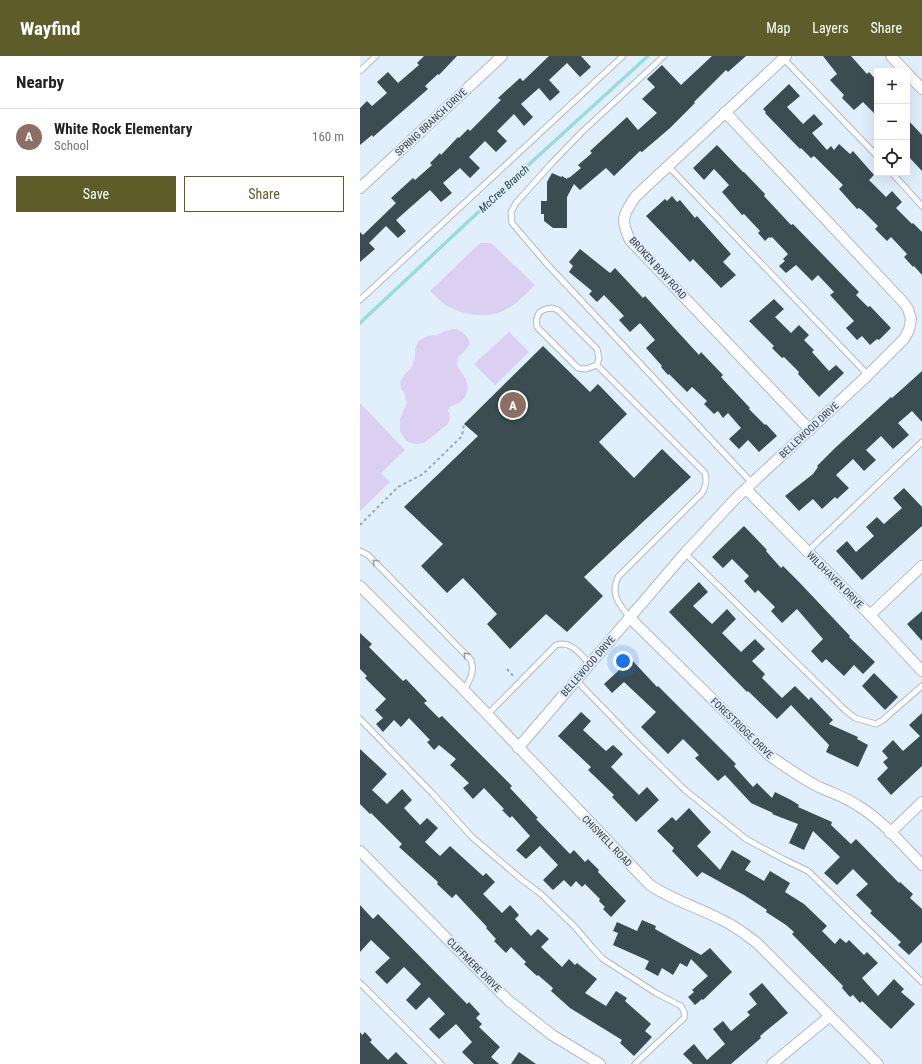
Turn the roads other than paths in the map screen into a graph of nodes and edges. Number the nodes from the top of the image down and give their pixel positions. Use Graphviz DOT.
graph roads {
  1 [pos="376,56"];
  2 [pos="502,56"];
  3 [pos="623,56"];
  4 [pos="664,56"];
  5 [pos="891,56"];
  6 [pos="785,57"];
  7 [pos="902,68"];
  8 [pos="360,71"];
  9 [pos="910,76"];
  10 [pos="922,88"];
  11 [pos="725,112"];
  12 [pos="874,153"];
  13 [pos="668,166"];
  14 [pos="895,176"];
  15 [pos="360,188"];
  16 [pos="922,206"];
  17 [pos="360,300"];
  18 [pos="597,365"];
  19 [pos="868,375"];
  20 [pos="810,430"];
  21 [pos="922,442"];
  22 [pos="749,486"];
  23 [pos="360,551"];
  24 [pos="807,552"];
  25 [pos="685,553"];
  26 [pos="922,566"];
  27 [pos="360,586"];
  28 [pos="870,615"];
  29 [pos="630,618"];
  30 [pos="589,663"];
  31 [pos="922,671"];
  32 [pos="576,679"];
  33 [pos="922,686"];
  34 [pos="464,690"];
  35 [pos="488,714"];
  36 [pos="360,719"];
  37 [pos="518,748"];
  38 [pos="922,802"];
  39 [pos="890,833"];
  40 [pos="360,851"];
  41 [pos="922,865"];
  42 [pos="922,982"];
  43 [pos="360,983"];
  44 [pos="830,1016"];
  45 [pos="440,1064"];
  46 [pos="600,1064"];
  47 [pos="635,1064"];
  48 [pos="772,1064"];
  49 [pos="878,1064"];
  1 -- 8 [label="lane"];
  2 -- 15 [label="street, SPRING BRANCH DRIVE"];
  3 -- 17 [label="lane"];
  4 -- 22 [label="lane"];
  5 -- 7 [label="street"];
  6 -- 11 [label="street, BROKEN BOW ROAD"];
  6 -- 12 [label="lane"];
  9 -- 10 [label="street"];
  11 -- 13 [label="street, BROKEN BOW ROAD"];
  11 -- 19 [label="street, BELLEWOOD DRIVE"];
  13 -- 19 [label="lane"];
  13 -- 20 [label="street, BROKEN BOW ROAD"];
  14 -- 16 [label="lane"];
  18 -- 18 [label="lane"];
  18 -- 29 [label="lane"];
  19 -- 20 [label="street, BELLEWOOD DRIVE"];
  20 -- 22 [label="street, BELLEWOOD DRIVE"];
  21 -- 24 [label="lane"];
  22 -- 24 [label="street, WILDHAVEN DRIVE"];
  22 -- 25 [label="street, BELLEWOOD DRIVE"];
  34 -- 23 [label="lane, one-way"];
  24 -- 28 [label="street, WILDHAVEN DRIVE"];
  25 -- 29 [label="street, BELLEWOOD DRIVE"];
  25 -- 33 [label="lane"];
  26 -- 28 [label="street"];
  27 -- 34 [label="street, CHISWELL ROAD"];
  28 -- 31 [label="street, WILDHAVEN DRIVE"];
  29 -- 30 [label="street, BELLEWOOD DRIVE"];
  29 -- 39 [label="street, FORESTRIDGE DRIVE"];
  30 -- 32 [label="street, BELLEWOOD DRIVE"];
  30 -- 35 [label="lane"];
  32 -- 37 [label="street, BELLEWOOD DRIVE"];
  32 -- 42 [label="lane"];
  34 -- 35 [label="street, CHISWELL ROAD"];
  35 -- 37 [label="street, CHISWELL ROAD"];
  36 -- 47 [label="lane"];
  37 -- 44 [label="street, CHISWELL ROAD"];
  38 -- 39 [label="street"];
  39 -- 41 [label="street, FORESTRIDGE DRIVE"];
  40 -- 46 [label="street, CLIFFMERE DRIVE"];
  43 -- 45 [label="lane"];
  44 -- 48 [label="street"];
  44 -- 49 [label="street, CHISWELL ROAD"];
}
